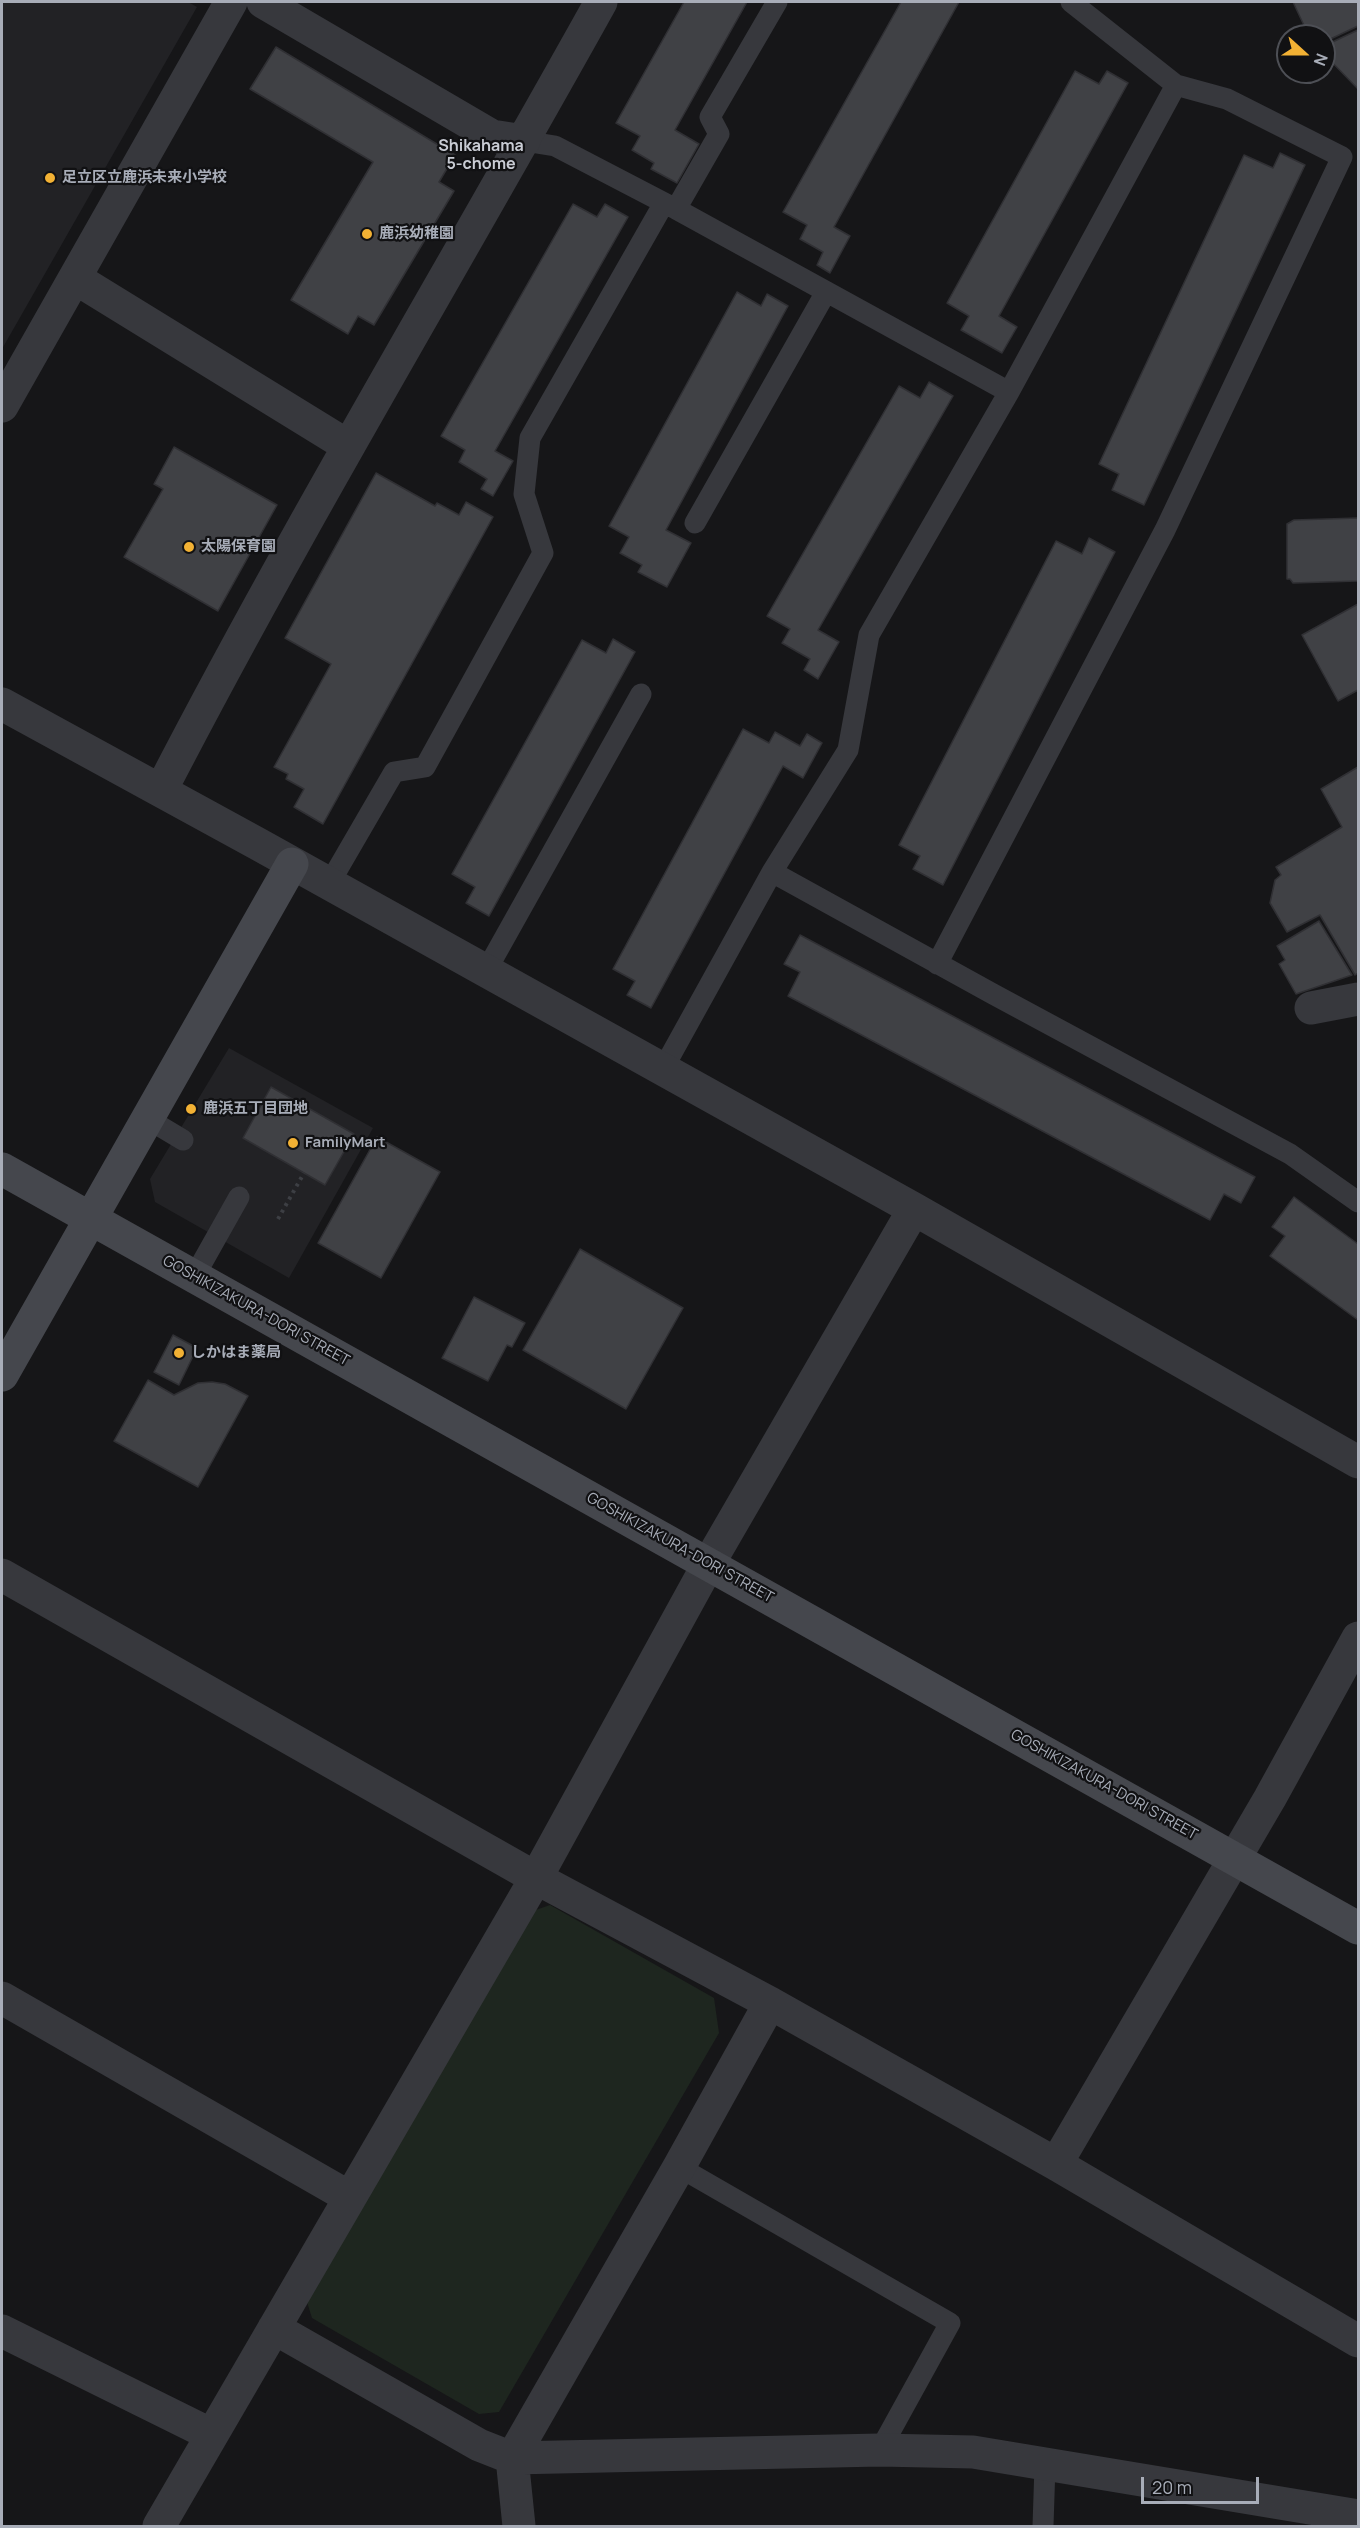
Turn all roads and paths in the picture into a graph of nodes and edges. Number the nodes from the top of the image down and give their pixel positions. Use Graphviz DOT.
graph roads {
  1 [pos="231,2"];
  2 [pos="263,2"];
  3 [pos="601,2"];
  4 [pos="777,2"];
  5 [pos="1071,2"];
  6 [pos="1176,85"];
  7 [pos="524,141"];
  8 [pos="670,206"];
  9 [pos="75,278"];
  10 [pos="826,292"];
  11 [pos="1009,392"];
  12 [pos="2,406"];
  13 [pos="348,446"];
  14 [pos="695,523"];
  15 [pos="641,694"];
  16 [pos="2,704"];
  17 [pos="161,790"];
  18 [pos="292,864"];
  19 [pos="772,872"];
  20 [pos="329,884"];
  21 [pos="937,964"];
  22 [pos="486,971"];
  23 [pos="1359,999"];
  24 [pos="1311,1008"];
  25 [pos="663,1069"];
  26 [pos="148,1119"];
  27 [pos="183,1140"];
  28 [pos="2,1169"];
  29 [pos="304,1173"];
  30 [pos="239,1197"];
  31 [pos="1359,1202"];
  32 [pos="914,1209"];
  33 [pos="90,1218"];
  34 [pos="278,1219"];
  35 [pos="194,1277"];
  36 [pos="2,1375"];
  37 [pos="1359,1462"];
  38 [pos="709,1563"];
  39 [pos="2,1575"];
  40 [pos="1359,1638"];
  41 [pos="1235,1859"];
  42 [pos="536,1878"];
  43 [pos="1359,1928"];
  44 [pos="2,1998"];
  45 [pos="770,2003"];
  46 [pos="1056,2164"];
  47 [pos="679,2167"];
  48 [pos="349,2197"];
  49 [pos="273,2328"];
  50 [pos="2,2331"];
  51 [pos="1359,2342"];
  52 [pos="212,2435"];
  53 [pos="880,2450"];
  54 [pos="512,2458"];
  55 [pos="1045,2465"];
  56 [pos="1359,2516"];
  57 [pos="159,2526"];
  58 [pos="519,2526"];
  59 [pos="1043,2526"];
  1 -- 9 [label="street"];
  2 -- 7 [label="street"];
  3 -- 7 [label="street"];
  4 -- 8 [label="lane"];
  5 -- 6 [label="lane"];
  6 -- 11 [label="lane"];
  6 -- 21 [label="lane"];
  7 -- 8 [label="lane"];
  7 -- 13 [label="street"];
  8 -- 10 [label="lane"];
  8 -- 20 [label="lane"];
  9 -- 12 [label="street"];
  9 -- 13 [label="street"];
  10 -- 11 [label="lane"];
  10 -- 14 [label="lane"];
  11 -- 19 [label="lane"];
  13 -- 17 [label="street"];
  15 -- 22 [label="lane"];
  16 -- 17 [label="street"];
  17 -- 18 [label="street"];
  18 -- 20 [label="street"];
  18 -- 26 [label="street"];
  19 -- 21 [label="lane"];
  19 -- 25 [label="lane"];
  20 -- 22 [label="street"];
  21 -- 31 [label="lane"];
  22 -- 25 [label="street"];
  23 -- 24 [label="street"];
  25 -- 32 [label="street"];
  26 -- 27 [label="lane"];
  26 -- 33 [label="street"];
  28 -- 33 [label="street, GOSHIKIZAKURA-DORI STREET"];
  29 -- 34 [label="path"];
  30 -- 35 [label="lane"];
  32 -- 37 [label="street"];
  32 -- 38 [label="street"];
  33 -- 35 [label="street, GOSHIKIZAKURA-DORI STREET"];
  33 -- 36 [label="street"];
  35 -- 38 [label="street, GOSHIKIZAKURA-DORI STREET"];
  38 -- 41 [label="street, GOSHIKIZAKURA-DORI STREET"];
  38 -- 42 [label="street"];
  39 -- 42 [label="street"];
  40 -- 41 [label="street"];
  41 -- 43 [label="street, GOSHIKIZAKURA-DORI STREET"];
  41 -- 46 [label="street"];
  42 -- 45 [label="street"];
  42 -- 48 [label="street"];
  44 -- 48 [label="street"];
  45 -- 46 [label="street"];
  45 -- 47 [label="street"];
  46 -- 51 [label="street"];
  47 -- 53 [label="lane"];
  47 -- 54 [label="street"];
  48 -- 49 [label="street"];
  49 -- 52 [label="street"];
  49 -- 54 [label="street"];
  50 -- 52 [label="street"];
  52 -- 57 [label="street"];
  53 -- 54 [label="street"];
  53 -- 55 [label="street"];
  54 -- 58 [label="street"];
  55 -- 56 [label="street"];
  55 -- 59 [label="lane"];
}
